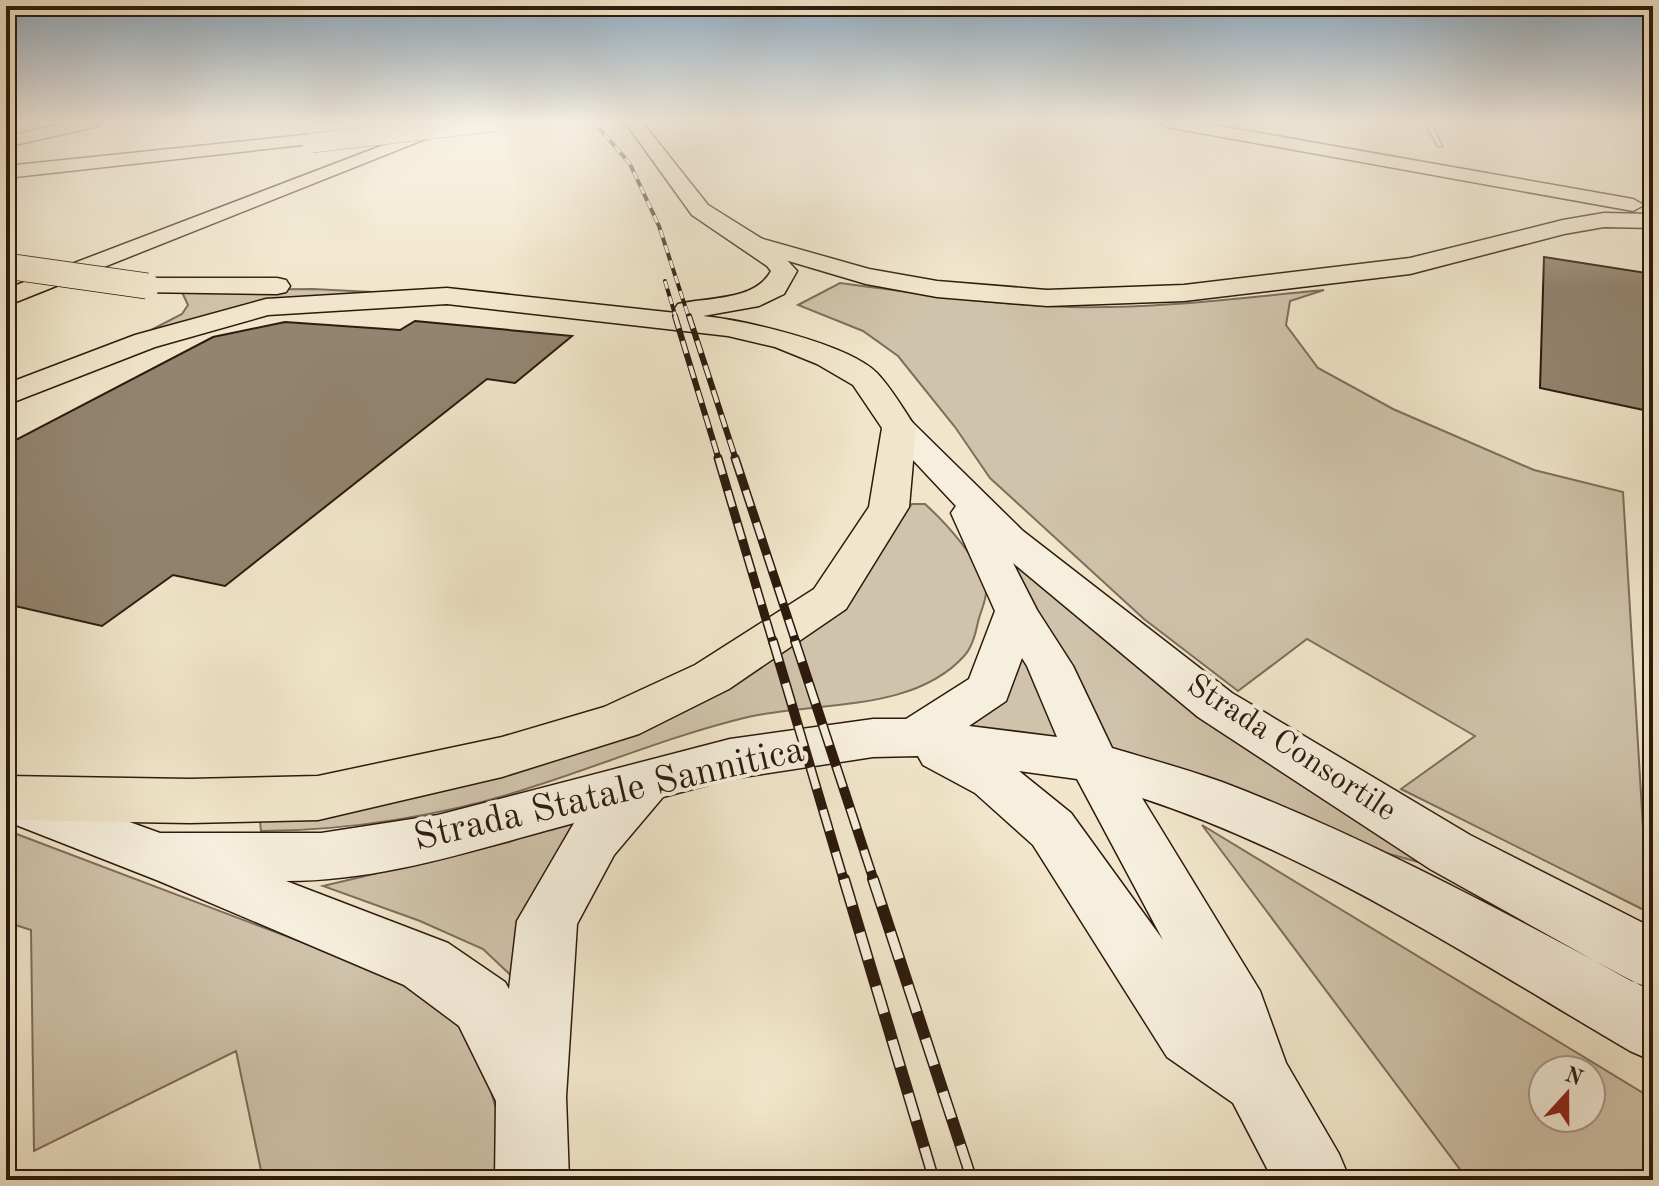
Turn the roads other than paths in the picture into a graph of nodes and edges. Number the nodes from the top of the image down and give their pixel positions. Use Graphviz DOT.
graph roads {
  1 [pos="281,177"];
  2 [pos="319,177"];
  3 [pos="675,177"];
  4 [pos="1487,177"];
  5 [pos="1495,177"];
  6 [pos="1653,206"];
  7 [pos="1653,221"];
  8 [pos="756,244"];
  9 [pos="6,266"];
  10 [pos="6,280"];
  11 [pos="147,286"];
  12 [pos="447,296"];
  13 [pos="6,298"];
  14 [pos="555,308"];
  15 [pos="7,394"];
  16 [pos="899,428"];
  17 [pos="961,491"];
  18 [pos="1016,611"];
  19 [pos="915,737"];
  20 [pos="1093,762"];
  21 [pos="644,784"];
  22 [pos="9,799"];
  23 [pos="159,857"];
  24 [pos="1653,960"];
  25 [pos="1653,1028"];
  26 [pos="1257,1079"];
  27 [pos="531,1097"];
  28 [pos="532,1180"];
  29 [pos="1313,1180"];
  1 -- 10 [label="main road"];
  2 -- 13 [label="main road"];
  3 -- 8 [label="main road"];
  4 -- 6 [label="main road"];
  5 -- 6 [label="main road"];
  7 -- 8 [label="main road"];
  8 -- 14 [label="main road"];
  9 -- 11 [label="main road, bridge"];
  11 -- 12 [label="main road"];
  11 -- 15 [label="main road"];
  12 -- 14 [label="main road"];
  12 -- 15 [label="main road"];
  14 -- 16 [label="main road"];
  16 -- 17 [label="main road, Strada Consortile"];
  16 -- 22 [label="main road, Strada Statale Sannitica"];
  17 -- 18 [label="main road"];
  17 -- 24 [label="main road, Strada Consortile"];
  18 -- 19 [label="main road"];
  18 -- 20 [label="main road"];
  19 -- 20 [label="main road, Strada Consortile"];
  19 -- 21 [label="main road, Strada Statale Sannitica"];
  19 -- 26 [label="main road"];
  20 -- 25 [label="main road, Strada Consortile"];
  20 -- 26 [label="main road"];
  21 -- 23 [label="main road, Strada Statale Sannitica"];
  21 -- 27 [label="main road"];
  22 -- 23 [label="main road, Strada Statale Sannitica"];
  23 -- 27 [label="main road"];
  26 -- 29 [label="main road"];
  27 -- 28 [label="main road"];
}
